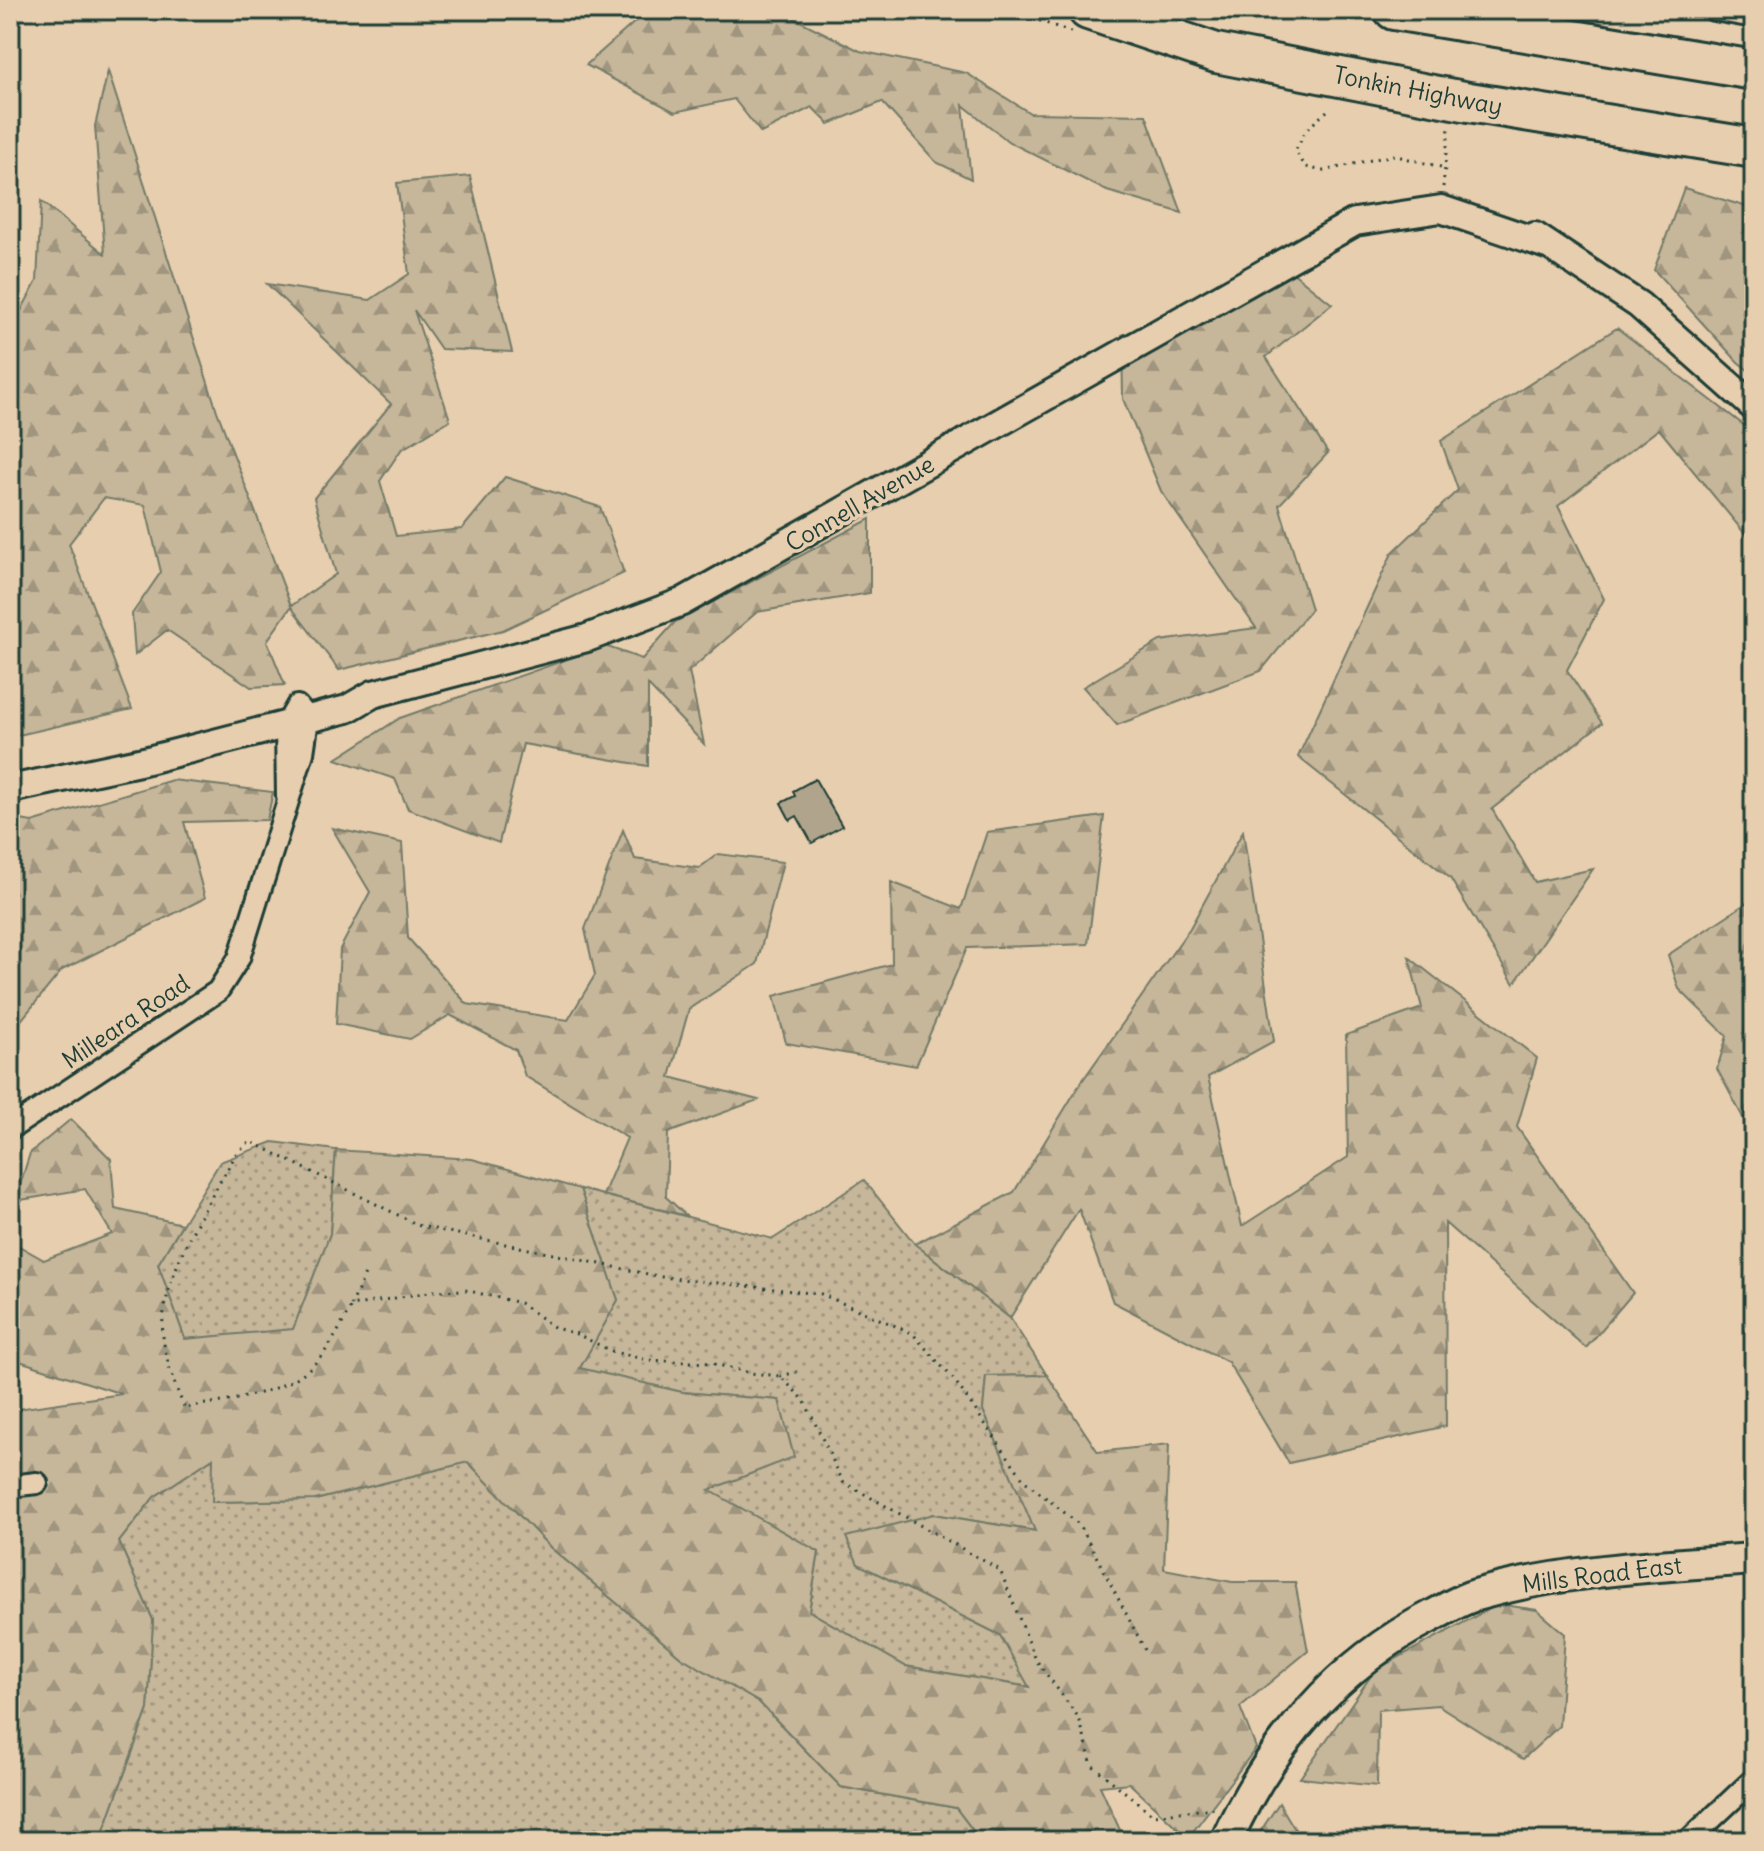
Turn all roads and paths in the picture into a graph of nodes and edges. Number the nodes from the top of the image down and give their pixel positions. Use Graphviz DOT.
graph roads {
  1 [pos="1088,10"];
  2 [pos="1394,10"];
  3 [pos="1714,10"];
  4 [pos="1754,17"];
  5 [pos="1754,70"];
  6 [pos="1327,111"];
  7 [pos="1449,127"];
  8 [pos="1754,148"];
  9 [pos="1445,168"];
  10 [pos="1453,213"];
  11 [pos="1700,357"];
  12 [pos="1754,391"];
  13 [pos="1754,407"];
  14 [pos="297,717"];
  15 [pos="10,789"];
  16 [pos="10,1129"];
  17 [pos="366,1272"];
  18 [pos="351,1306"];
  19 [pos="797,1372"];
  20 [pos="780,1376"];
  21 [pos="37,1483"];
  22 [pos="10,1486"];
  23 [pos="1754,1559"];
  24 [pos="1145,1650"];
  25 [pos="1754,1779"];
  26 [pos="1243,1804"];
  27 [pos="1226,1841"];
  28 [pos="1688,1841"];
  1 -- 8 [label="highway, Tonkin Highway"];
  2 -- 5 [label="highway"];
  3 -- 4 [label="street"];
  6 -- 9 [label="path"];
  7 -- 9 [label="path"];
  9 -- 10 [label="path"];
  10 -- 11 [label="street"];
  10 -- 14 [label="street, Connell Avenue"];
  11 -- 12 [label="street"];
  11 -- 13 [label="street"];
  14 -- 15 [label="street, Connell Avenue"];
  14 -- 16 [label="street, Milleara Road"];
  17 -- 18 [label="path"];
  18 -- 20 [label="path"];
  18 -- 24 [label="path"];
  19 -- 20 [label="path"];
  20 -- 26 [label="path"];
  21 -- 22 [label="street"];
  23 -- 26 [label="main road, Mills Road East"];
  25 -- 28 [label="street"];
  26 -- 27 [label="main road, Mills Road East"];
}
